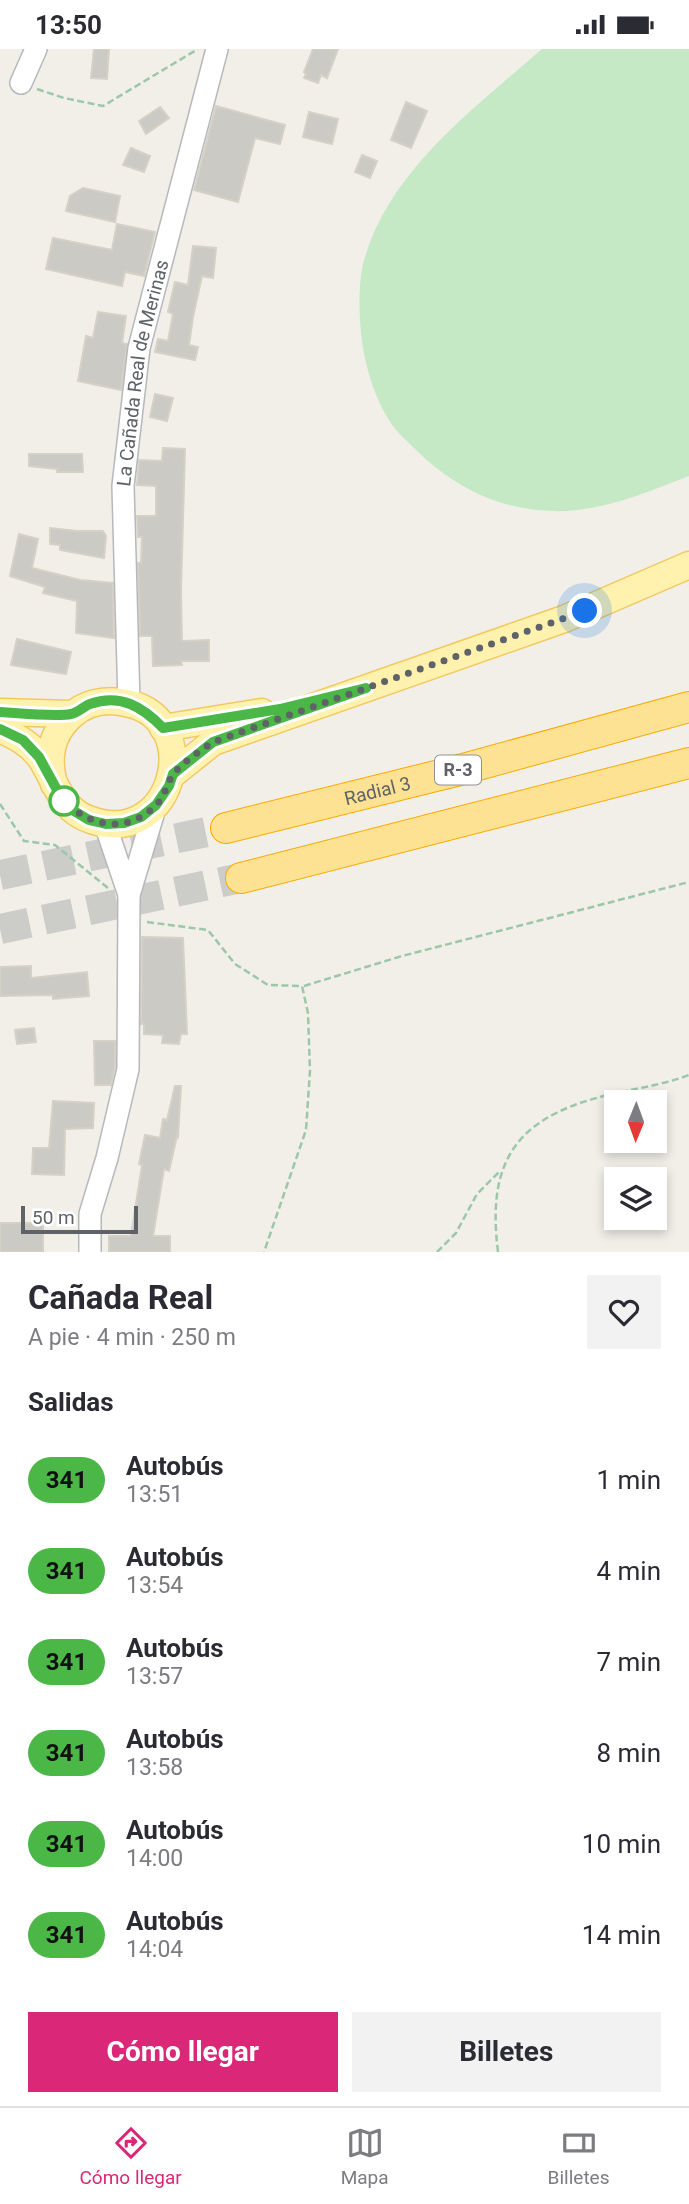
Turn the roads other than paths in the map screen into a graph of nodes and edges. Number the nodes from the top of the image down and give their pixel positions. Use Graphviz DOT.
graph roads {
  1 [pos="36,49"];
  2 [pos="217,49"];
  3 [pos="21,83"];
  4 [pos="689,565"];
  5 [pos="366,688"];
  6 [pos="129,703"];
  7 [pos="689,707"];
  8 [pos="0,712"];
  9 [pos="72,714"];
  10 [pos="163,728"];
  11 [pos="0,729"];
  12 [pos="689,764"];
  13 [pos="173,774"];
  14 [pos="54,784"];
  15 [pos="156,805"];
  16 [pos="106,824"];
  17 [pos="226,828"];
  18 [pos="241,878"];
  19 [pos="129,907"];
  20 [pos="90,1252"];
  1 -- 3 [label="street"];
  2 -- 6 [label="street, La Cañada Real de Merinas"];
  4 -- 5 [label="main road"];
  5 -- 10 [label="main road"];
  5 -- 13 [label="main road"];
  6 -- 9 [label="main road"];
  6 -- 10 [label="main road"];
  7 -- 17 [label="highway, Radial 3 / R-3"];
  8 -- 9 [label="main road"];
  9 -- 14 [label="main road"];
  10 -- 13 [label="main road"];
  11 -- 14 [label="main road"];
  12 -- 18 [label="highway"];
  13 -- 15 [label="main road"];
  14 -- 16 [label="main road"];
  15 -- 16 [label="main road"];
  15 -- 19 [label="street"];
  16 -- 19 [label="street"];
  19 -- 20 [label="street"];
}
